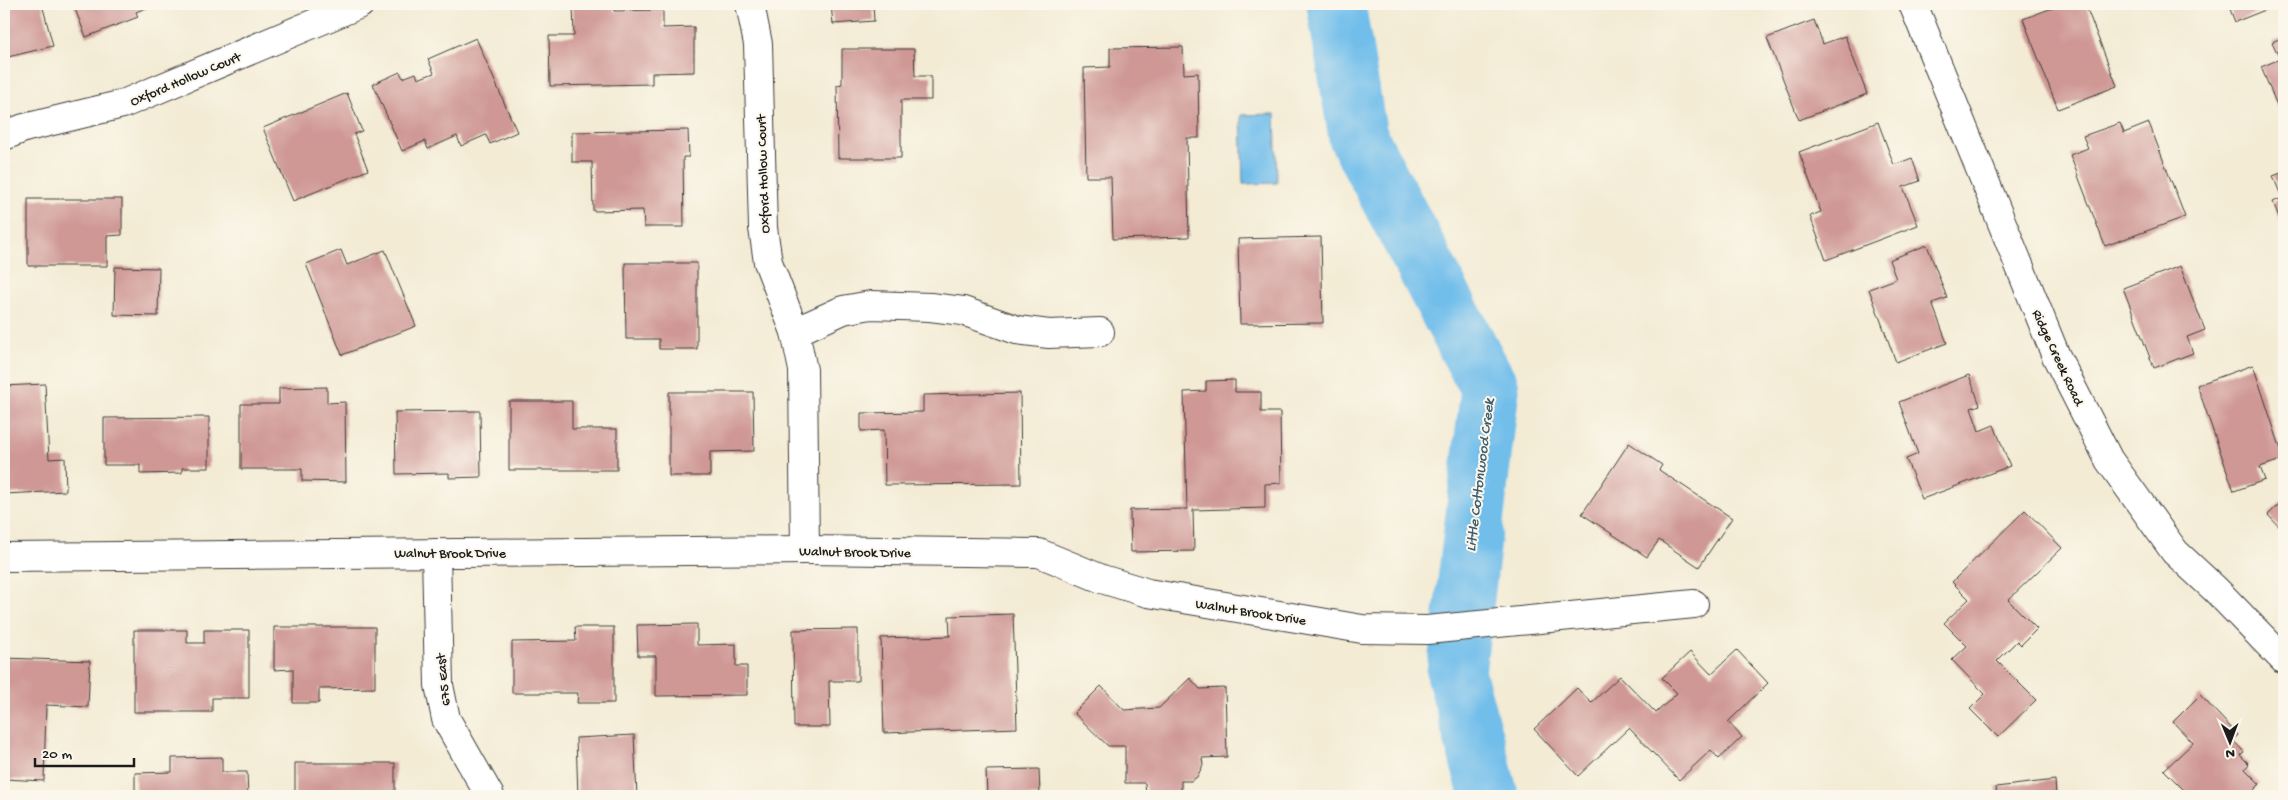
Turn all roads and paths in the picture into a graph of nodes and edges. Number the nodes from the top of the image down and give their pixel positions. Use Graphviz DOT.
graph roads {
  1 [pos="360,4"];
  2 [pos="750,4"];
  3 [pos="1913,4"];
  4 [pos="4,136"];
  5 [pos="795,332"];
  6 [pos="1100,332"];
  7 [pos="804,550"];
  8 [pos="436,552"];
  9 [pos="4,557"];
  10 [pos="1694,604"];
  11 [pos="2284,660"];
  12 [pos="490,796"];
  1 -- 4 [label="street, Oxford Hollow Court"];
  2 -- 5 [label="street, Oxford Hollow Court"];
  3 -- 11 [label="street, Ridge Creek Road"];
  5 -- 6 [label="street"];
  5 -- 7 [label="street, Oxford Hollow Court"];
  7 -- 8 [label="street, Walnut Brook Drive"];
  7 -- 10 [label="street, Walnut Brook Drive"];
  8 -- 9 [label="street, Walnut Brook Drive"];
  8 -- 12 [label="street, 675 East"];
}
